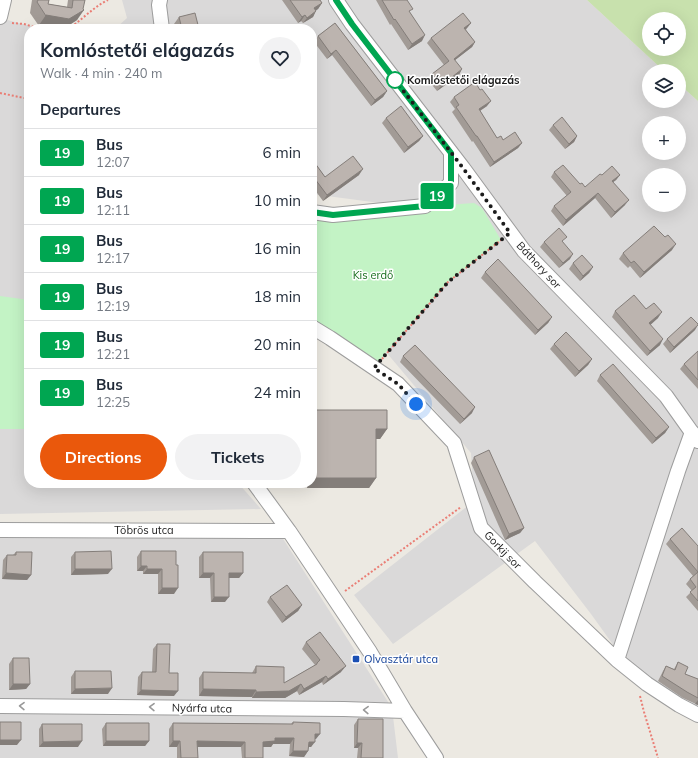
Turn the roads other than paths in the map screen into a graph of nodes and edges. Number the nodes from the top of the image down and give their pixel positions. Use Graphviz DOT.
graph roads {
  1 [pos="4,0"];
  2 [pos="160,0"];
  3 [pos="336,0"];
  4 [pos="6,20"];
  5 [pos="161,24"];
  6 [pos="451,153"];
  7 [pos="317,213"];
  8 [pos="317,330"];
  9 [pos="695,436"];
  10 [pos="258,488"];
  11 [pos="0,530"];
  12 [pos="289,531"];
  13 [pos="618,660"];
  14 [pos="0,706"];
  15 [pos="405,711"];
  16 [pos="698,715"];
  17 [pos="436,758"];
  1 -- 4 [label="street"];
  2 -- 5 [label="street"];
  3 -- 6 [label="street, Báthory sor"];
  6 -- 7 [label="street"];
  6 -- 9 [label="street, Báthory sor"];
  8 -- 13 [label="street, Gorkij sor"];
  9 -- 13 [label="street"];
  10 -- 12 [label="street"];
  11 -- 12 [label="street, Töbrös utca"];
  12 -- 15 [label="street"];
  13 -- 16 [label="street, Gorkij sor"];
  15 -- 14 [label="street, Nyárfa utca, one-way"];
  15 -- 17 [label="street"];
}
